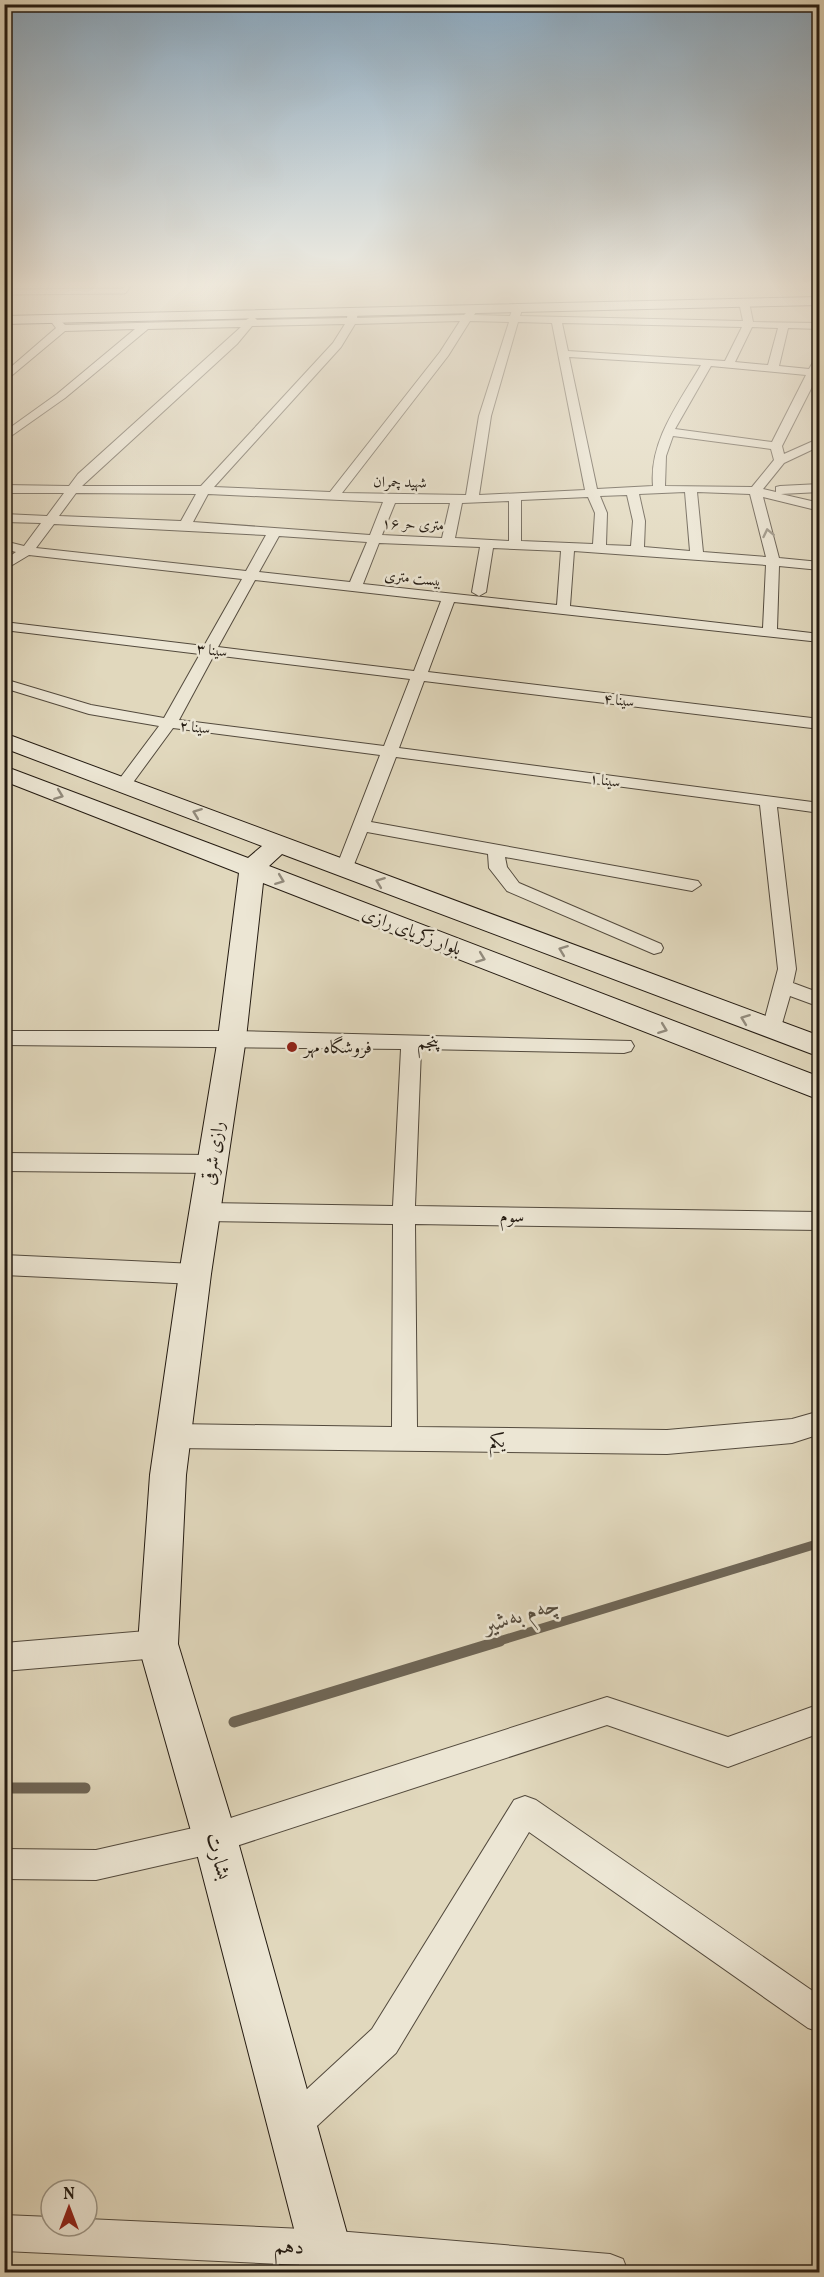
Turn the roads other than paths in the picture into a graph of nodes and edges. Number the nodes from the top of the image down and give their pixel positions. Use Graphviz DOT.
graph roads {
  1 [pos="64,393"];
  2 [pos="174,393"];
  3 [pos="293,393"];
  4 [pos="414,393"];
  5 [pos="492,393"];
  6 [pos="572,393"];
  7 [pos="691,393"];
  8 [pos="803,393"];
  9 [pos="669,432"];
  10 [pos="4,438"];
  11 [pos="819,441"];
  12 [pos="776,446"];
  13 [pos="780,460"];
  14 [pos="690,488"];
  15 [pos="819,488"];
  16 [pos="4,489"];
  17 [pos="73,489"];
  18 [pos="659,489"];
  19 [pos="204,490"];
  20 [pos="632,490"];
  21 [pos="755,491"];
  22 [pos="592,492"];
  23 [pos="333,497"];
  24 [pos="515,497"];
  25 [pos="390,499"];
  26 [pos="457,499"];
  27 [pos="472,499"];
  28 [pos="819,507"];
  29 [pos="4,518"];
  30 [pos="50,519"];
  31 [pos="184,525"];
  32 [pos="275,531"];
  33 [pos="375,539"];
  34 [pos="448,542"];
  35 [pos="487,543"];
  36 [pos="515,544"];
  37 [pos="4,545"];
  38 [pos="568,547"];
  39 [pos="599,548"];
  40 [pos="637,550"];
  41 [pos="27,551"];
  42 [pos="697,554"];
  43 [pos="773,561"];
  44 [pos="4,566"];
  45 [pos="819,566"];
  46 [pos="252,577"];
  47 [pos="355,588"];
  48 [pos="479,592"];
  49 [pos="449,598"];
  50 [pos="563,610"];
  51 [pos="4,626"];
  52 [pos="770,633"];
  53 [pos="819,638"];
  54 [pos="211,650"];
  55 [pos="418,676"];
  56 [pos="4,683"];
  57 [pos="170,723"];
  58 [pos="819,724"];
  59 [pos="4,740"];
  60 [pos="390,751"];
  61 [pos="4,773"];
  62 [pos="123,784"];
  63 [pos="768,802"];
  64 [pos="819,808"];
  65 [pos="362,826"];
  66 [pos="278,844"];
  67 [pos="496,850"];
  68 [pos="345,868"];
  69 [pos="252,869"];
  70 [pos="692,885"];
  71 [pos="654,948"];
  72 [pos="783,987"];
  73 [pos="819,1000"];
  74 [pos="772,1029"];
  75 [pos="4,1038"];
  76 [pos="232,1038"];
  77 [pos="411,1042"];
  78 [pos="624,1046"];
  79 [pos="819,1047"];
  80 [pos="819,1089"];
  81 [pos="4,1162"];
  82 [pos="211,1164"];
  83 [pos="204,1212"];
  84 [pos="404,1214"];
  85 [pos="819,1221"];
  86 [pos="4,1265"];
  87 [pos="195,1274"];
  88 [pos="819,1422"];
  89 [pos="173,1436"];
  90 [pos="405,1440"];
  91 [pos="158,1644"];
  92 [pos="4,1657"];
  93 [pos="819,1718"];
  94 [pos="215,1838"];
  95 [pos="4,1864"];
  96 [pos="819,2016"];
  97 [pos="292,2127"];
  98 [pos="4,2233"];
  99 [pos="325,2260"];
  100 [pos="610,2272"];
  1 -- 10 [label="street"];
  2 -- 17 [label="street"];
  3 -- 19 [label="street"];
  4 -- 23 [label="street"];
  5 -- 27 [label="street"];
  6 -- 22 [label="street"];
  7 -- 9 [label="street"];
  8 -- 12 [label="street"];
  9 -- 12 [label="street"];
  9 -- 18 [label="street"];
  11 -- 13 [label="street"];
  12 -- 13 [label="street"];
  13 -- 21 [label="street"];
  14 -- 18 [label="street, شهید چمران"];
  14 -- 21 [label="street, شهید چمران"];
  14 -- 42 [label="street"];
  15 -- 21 [label="street"];
  16 -- 17 [label="street, شهید چمران"];
  17 -- 19 [label="street, شهید چمران"];
  17 -- 30 [label="street"];
  18 -- 20 [label="street, شهید چمران"];
  19 -- 23 [label="street, شهید چمران"];
  19 -- 31 [label="street"];
  20 -- 22 [label="street, شهید چمران"];
  20 -- 40 [label="street"];
  21 -- 28 [label="street"];
  43 -- 21 [label="street, one-way"];
  22 -- 24 [label="street, شهید چمران"];
  22 -- 39 [label="street"];
  23 -- 25 [label="street, شهید چمران"];
  24 -- 27 [label="street, شهید چمران"];
  24 -- 36 [label="street"];
  25 -- 26 [label="street, شهید چمران"];
  25 -- 33 [label="street"];
  26 -- 27 [label="street, شهید چمران"];
  26 -- 34 [label="street"];
  29 -- 30 [label="street, ۱۶ متری حر"];
  30 -- 31 [label="street, ۱۶ متری حر"];
  30 -- 41 [label="street"];
  31 -- 32 [label="street, ۱۶ متری حر"];
  32 -- 33 [label="street, ۱۶ متری حر"];
  32 -- 46 [label="street"];
  33 -- 34 [label="street, ۱۶ متری حر"];
  33 -- 47 [label="street"];
  34 -- 35 [label="street, ۱۶ متری حر"];
  35 -- 36 [label="street, ۱۶ متری حر"];
  35 -- 48 [label="street"];
  36 -- 38 [label="street, ۱۶ متری حر"];
  37 -- 41 [label="street, بیست متری"];
  38 -- 39 [label="street, ۱۶ متری حر"];
  38 -- 50 [label="street"];
  39 -- 40 [label="street, ۱۶ متری حر"];
  40 -- 42 [label="street, ۱۶ متری حر"];
  41 -- 44 [label="street"];
  41 -- 46 [label="street, بیست متری"];
  42 -- 43 [label="street, ۱۶ متری حر"];
  43 -- 45 [label="street, ۱۶ متری حر"];
  43 -- 52 [label="street"];
  46 -- 47 [label="street, بیست متری"];
  46 -- 54 [label="street"];
  47 -- 49 [label="street, بیست متری"];
  49 -- 50 [label="street, بیست متری"];
  49 -- 55 [label="street"];
  50 -- 52 [label="street, بیست متری"];
  51 -- 54 [label="street, سینا ۳"];
  52 -- 53 [label="street, بیست متری"];
  54 -- 55 [label="street, سینا ۳"];
  54 -- 57 [label="street"];
  55 -- 58 [label="street, سینا ۴"];
  55 -- 60 [label="street"];
  56 -- 57 [label="street, سینا ۲"];
  57 -- 60 [label="street, سینا ۲"];
  57 -- 62 [label="street"];
  59 -- 62 [label="main road, بلوار زکریای رازی"];
  60 -- 63 [label="street, ۱ سینا"];
  60 -- 65 [label="street"];
  61 -- 69 [label="main road, بلوار زکریای رازی, one-way"];
  66 -- 62 [label="main road, بلوار زکریای رازی, one-way"];
  63 -- 64 [label="street, ۱ سینا"];
  63 -- 72 [label="street"];
  65 -- 67 [label="street"];
  65 -- 68 [label="street"];
  66 -- 68 [label="main road, بلوار زکریای رازی"];
  66 -- 69 [label="main road"];
  67 -- 70 [label="street"];
  67 -- 71 [label="street"];
  74 -- 68 [label="main road, بلوار زکریای رازی, one-way"];
  69 -- 76 [label="main road, رازی شرقی"];
  69 -- 80 [label="main road, بلوار زکریای رازی, one-way"];
  72 -- 73 [label="street"];
  72 -- 74 [label="street"];
  74 -- 79 [label="main road, بلوار زکریای رازی"];
  75 -- 76 [label="street, پنجم"];
  76 -- 77 [label="street, پنجم"];
  76 -- 82 [label="main road, رازی شرقی"];
  77 -- 78 [label="street, پنجم"];
  77 -- 84 [label="street"];
  81 -- 82 [label="street"];
  82 -- 83 [label="main road, رازی شرقی"];
  83 -- 84 [label="street, سوم"];
  83 -- 87 [label="main road, رازی شرقی"];
  84 -- 85 [label="street, سوم"];
  84 -- 90 [label="street"];
  86 -- 87 [label="street"];
  87 -- 89 [label="main road, رازی شرقی"];
  88 -- 90 [label="street, یکم"];
  89 -- 90 [label="street, یکم"];
  89 -- 91 [label="main road, بشارت"];
  91 -- 92 [label="street"];
  91 -- 94 [label="main road, بشارت"];
  93 -- 94 [label="street"];
  94 -- 95 [label="street"];
  94 -- 97 [label="main road, بشارت"];
  96 -- 97 [label="street"];
  97 -- 99 [label="main road, بشارت"];
  98 -- 99 [label="street, دهم"];
  99 -- 100 [label="street, دهم"];
}
